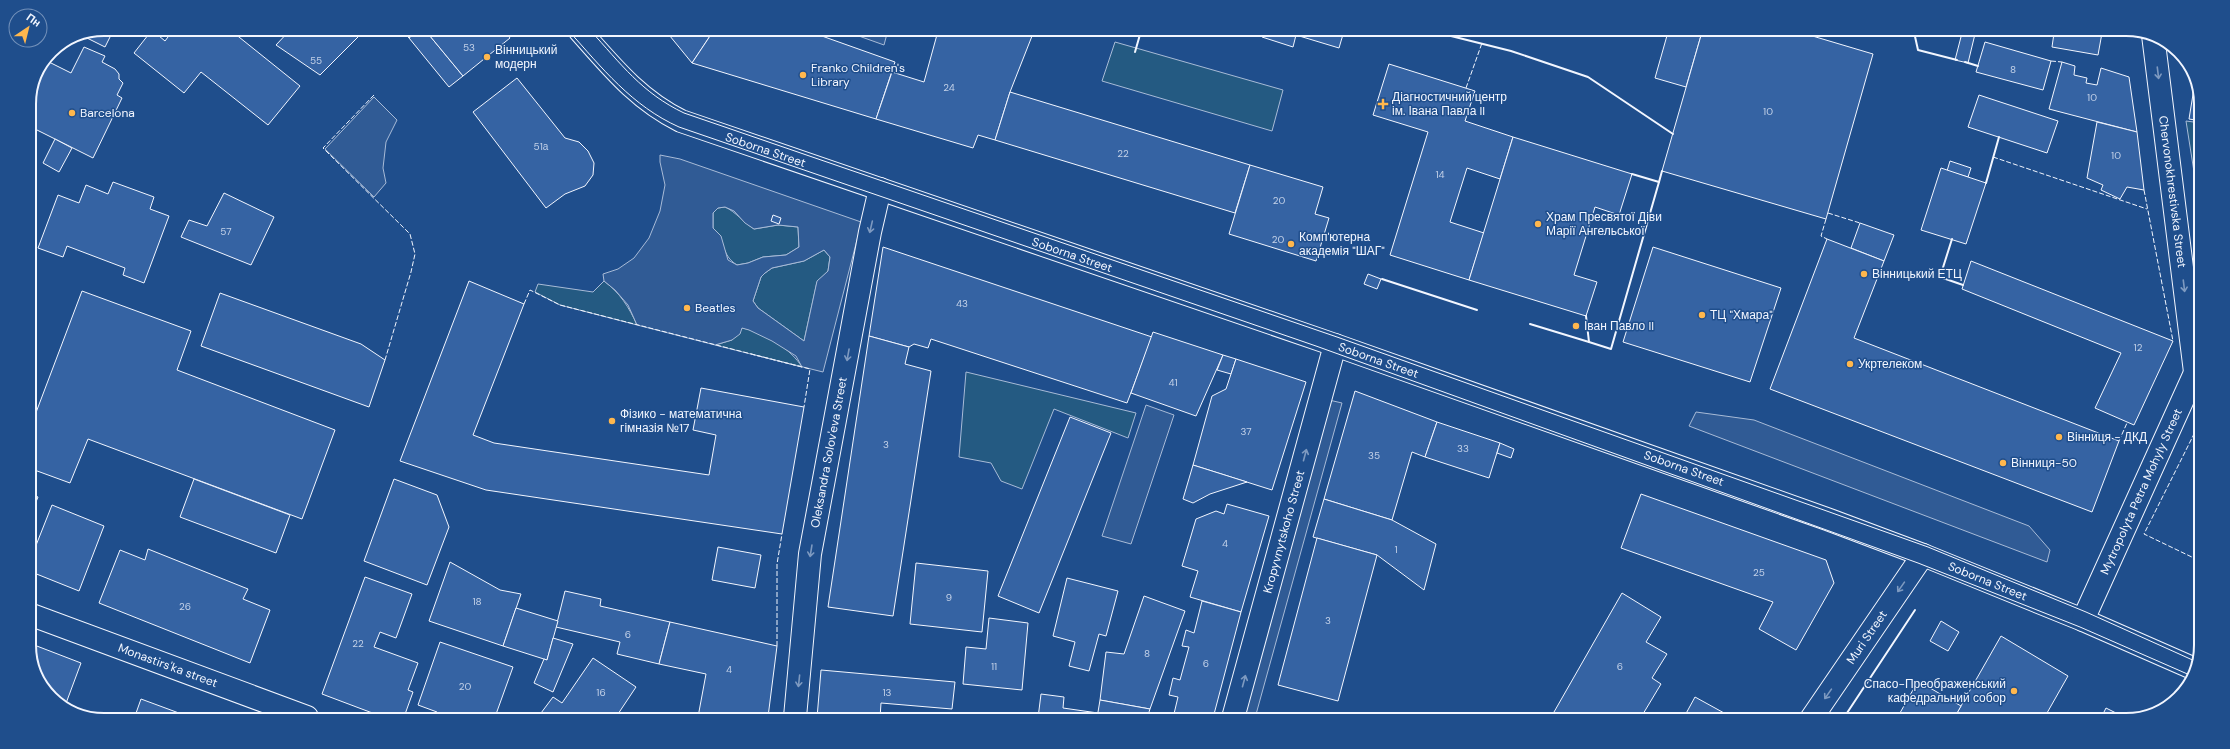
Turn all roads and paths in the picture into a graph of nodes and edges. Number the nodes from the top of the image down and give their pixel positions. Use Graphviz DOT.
graph roads {
  1 [pos="584,36"];
  2 [pos="2154,42"];
  3 [pos="880,189"];
  4 [pos="1335,345"];
  5 [pos="2194,345"];
  6 [pos="2194,374"];
  7 [pos="1924,555"];
  8 [pos="36,617"];
  9 [pos="2083,620"];
  10 [pos="2190,667"];
  11 [pos="299,713"];
  12 [pos="795,713"];
  13 [pos="1234,713"];
  14 [pos="1815,713"];
  1 -- 3 [label="street, Soborna Street"];
  2 -- 5 [label="street, Chervonokhrestivska Street, one-way"];
  3 -- 4 [label="street, Soborna Street"];
  3 -- 12 [label="street, Oleksandra Solov'eva Street, one-way"];
  4 -- 7 [label="street, Soborna Street"];
  13 -- 4 [label="street, Kropyvnytskoho Street, one-way"];
  6 -- 9 [label="street, Mytropolyta Petra Mohyly Street"];
  7 -- 9 [label="street, Soborna Street"];
  7 -- 14 [label="street, Muri Street, one-way"];
  8 -- 11 [label="street, Monastirs'ka street"];
  9 -- 10 [label="street, Soborna Street"];
}
